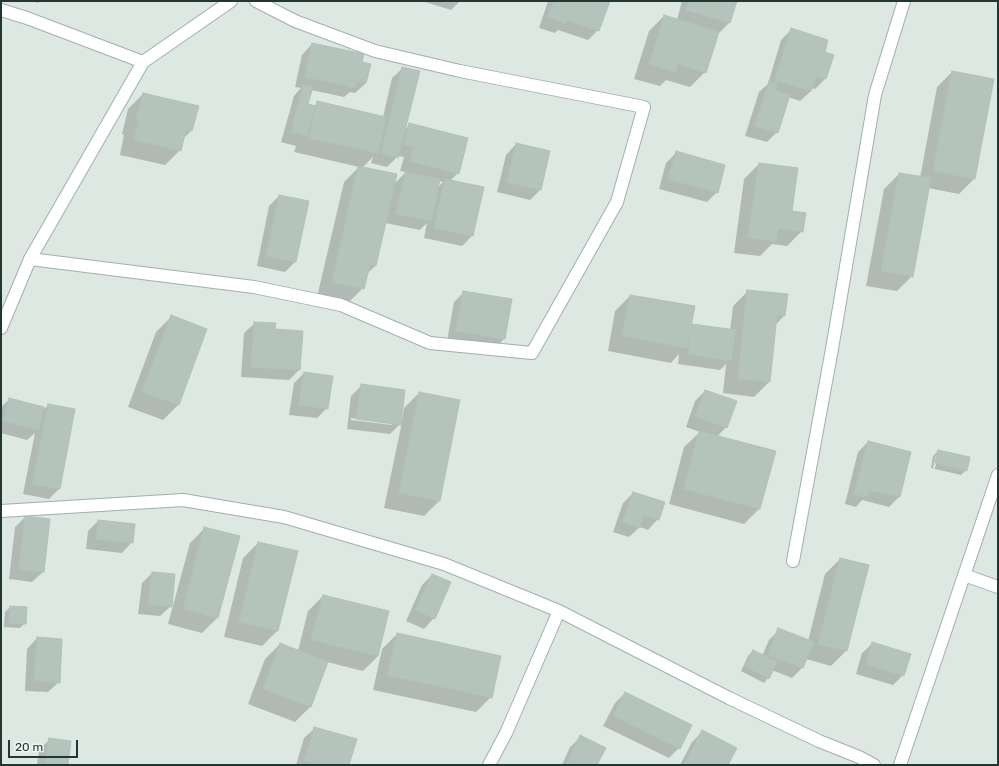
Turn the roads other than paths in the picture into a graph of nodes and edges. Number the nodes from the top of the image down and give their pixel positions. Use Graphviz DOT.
graph roads {
  1 [pos="230,1"];
  2 [pos="256,1"];
  3 [pos="904,1"];
  4 [pos="1,10"];
  5 [pos="143,62"];
  6 [pos="30,259"];
  7 [pos="1,328"];
  8 [pos="998,474"];
  9 [pos="1,511"];
  10 [pos="793,561"];
  11 [pos="964,575"];
  12 [pos="998,587"];
  13 [pos="559,611"];
  14 [pos="489,765"];
  15 [pos="874,765"];
  16 [pos="900,765"];
  1 -- 5 [label="street"];
  2 -- 6 [label="street"];
  3 -- 10 [label="street"];
  4 -- 5 [label="street"];
  5 -- 6 [label="street"];
  6 -- 7 [label="street"];
  8 -- 11 [label="street"];
  9 -- 13 [label="street"];
  11 -- 12 [label="street"];
  11 -- 16 [label="street"];
  13 -- 14 [label="street"];
  13 -- 15 [label="street"];
}
